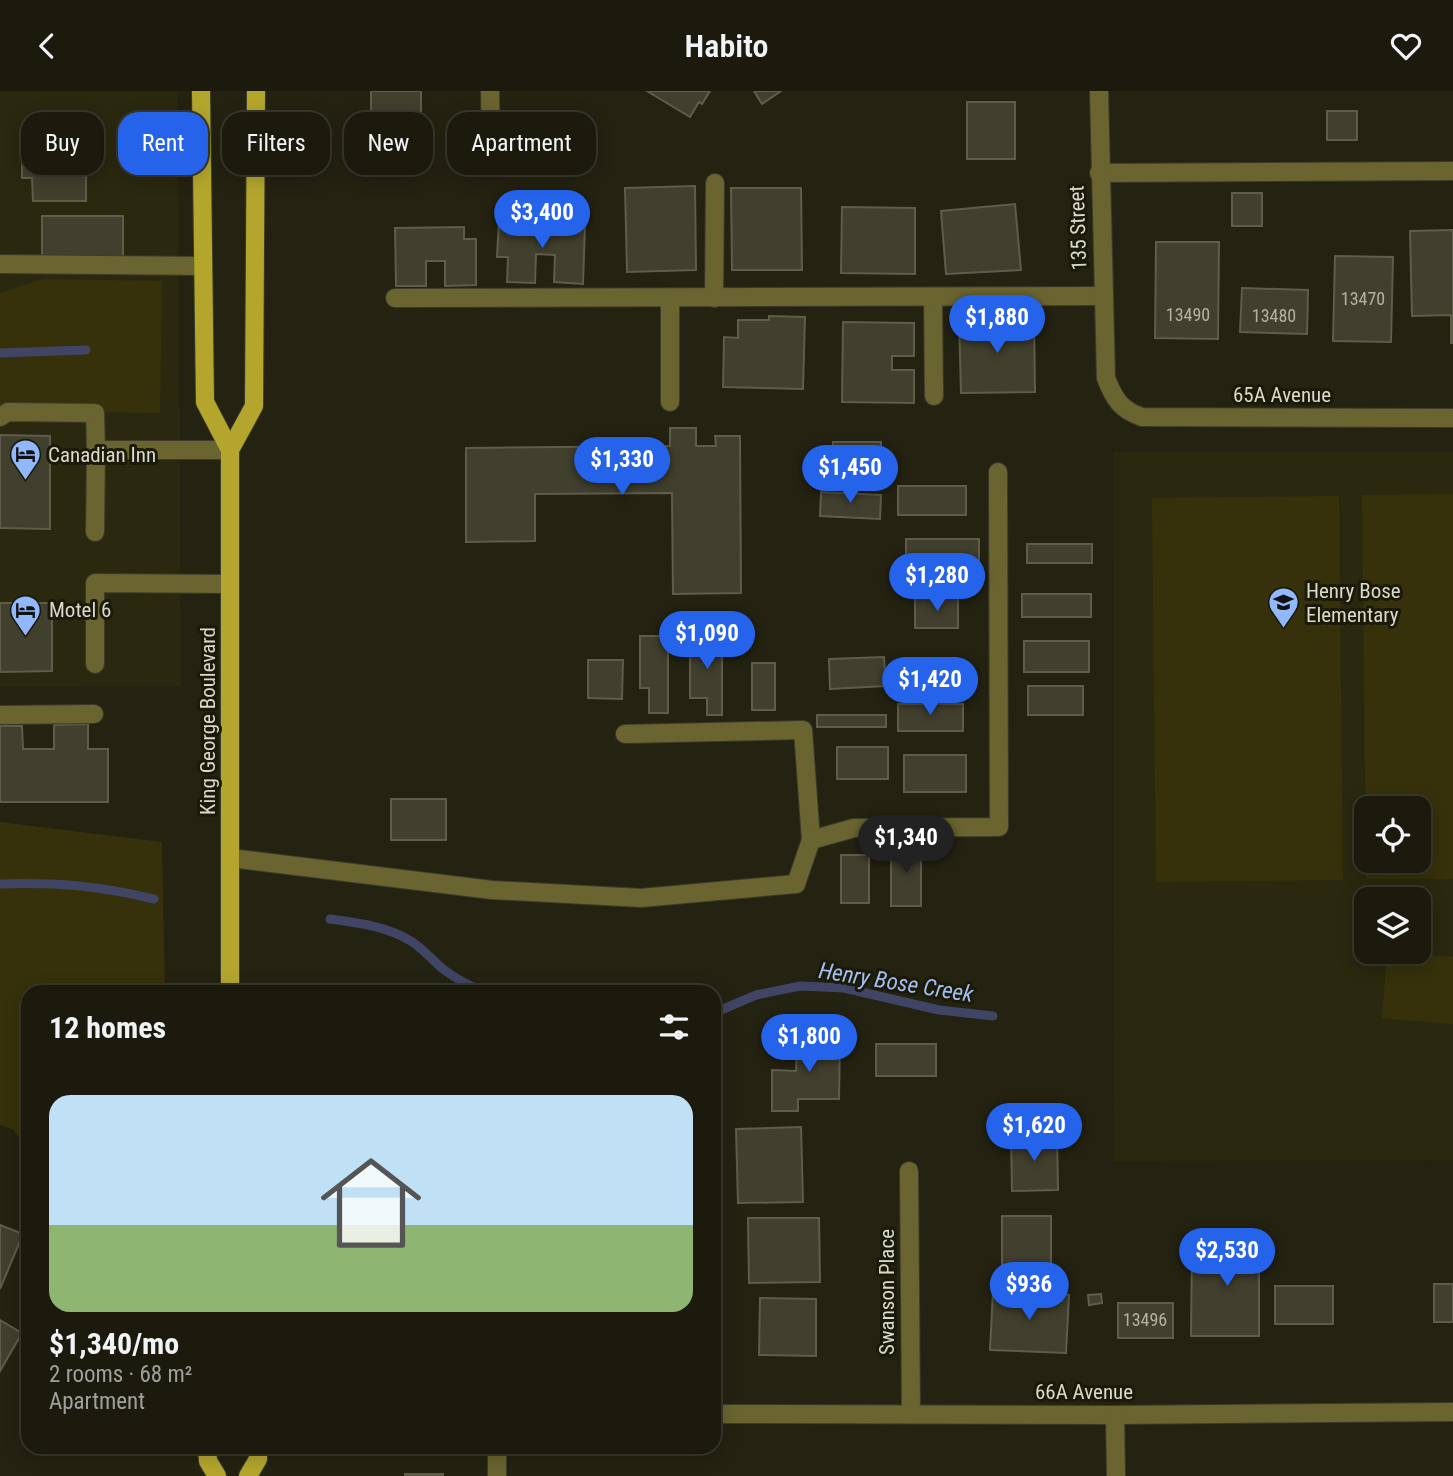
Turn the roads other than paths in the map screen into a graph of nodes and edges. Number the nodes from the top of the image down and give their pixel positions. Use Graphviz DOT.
graph roads {
  1 [pos="201,91"];
  2 [pos="256,91"];
  3 [pos="490,91"];
  4 [pos="1099,91"];
  5 [pos="490,112"];
  6 [pos="1453,171"];
  7 [pos="1099,173"];
  8 [pos="715,183"];
  9 [pos="0,264"];
  10 [pos="203,266"];
  11 [pos="1104,296"];
  12 [pos="933,297"];
  13 [pos="395,298"];
  14 [pos="670,298"];
  15 [pos="714,298"];
  16 [pos="934,395"];
  17 [pos="670,402"];
  18 [pos="1117,402"];
  19 [pos="0,417"];
  20 [pos="1453,418"];
  21 [pos="96,450"];
  22 [pos="230,450"];
  23 [pos="998,472"];
  24 [pos="95,532"];
  25 [pos="230,584"];
  26 [pos="95,664"];
  27 [pos="94,714"];
  28 [pos="0,715"];
  29 [pos="625,734"];
  30 [pos="811,840"];
  31 [pos="231,858"];
  32 [pos="230,985"];
  33 [pos="909,1171"];
  34 [pos="1453,1412"];
  35 [pos="911,1413"];
  36 [pos="721,1414"];
  37 [pos="1115,1415"];
  38 [pos="208,1454"];
  39 [pos="258,1454"];
  40 [pos="497,1454"];
  41 [pos="217,1476"];
  42 [pos="248,1476"];
  43 [pos="497,1476"];
  44 [pos="1116,1476"];
  1 -- 10 [label="main road, King George Boulevard"];
  2 -- 22 [label="main road, King George Boulevard"];
  3 -- 5 [label="street"];
  4 -- 7 [label="street, 135 Street"];
  6 -- 7 [label="street"];
  7 -- 11 [label="street, 135 Street"];
  8 -- 15 [label="street"];
  9 -- 10 [label="street"];
  10 -- 22 [label="main road, King George Boulevard"];
  11 -- 12 [label="street"];
  11 -- 18 [label="street, 135 Street"];
  12 -- 15 [label="street"];
  12 -- 16 [label="street"];
  13 -- 14 [label="street"];
  14 -- 15 [label="street"];
  14 -- 17 [label="street"];
  18 -- 20 [label="street, 65A Avenue"];
  19 -- 21 [label="street"];
  21 -- 22 [label="street"];
  21 -- 24 [label="street"];
  22 -- 25 [label="main road, King George Boulevard"];
  23 -- 30 [label="street"];
  25 -- 26 [label="street"];
  25 -- 31 [label="main road, King George Boulevard"];
  27 -- 28 [label="street"];
  29 -- 30 [label="street"];
  30 -- 31 [label="street"];
  31 -- 32 [label="main road, King George Boulevard"];
  33 -- 35 [label="street, Swanson Place"];
  34 -- 37 [label="street, 66A Avenue"];
  35 -- 36 [label="street, 66A Avenue"];
  35 -- 37 [label="street, 66A Avenue"];
  37 -- 44 [label="street"];
  38 -- 41 [label="main road"];
  39 -- 42 [label="main road"];
  40 -- 43 [label="street"];
}
